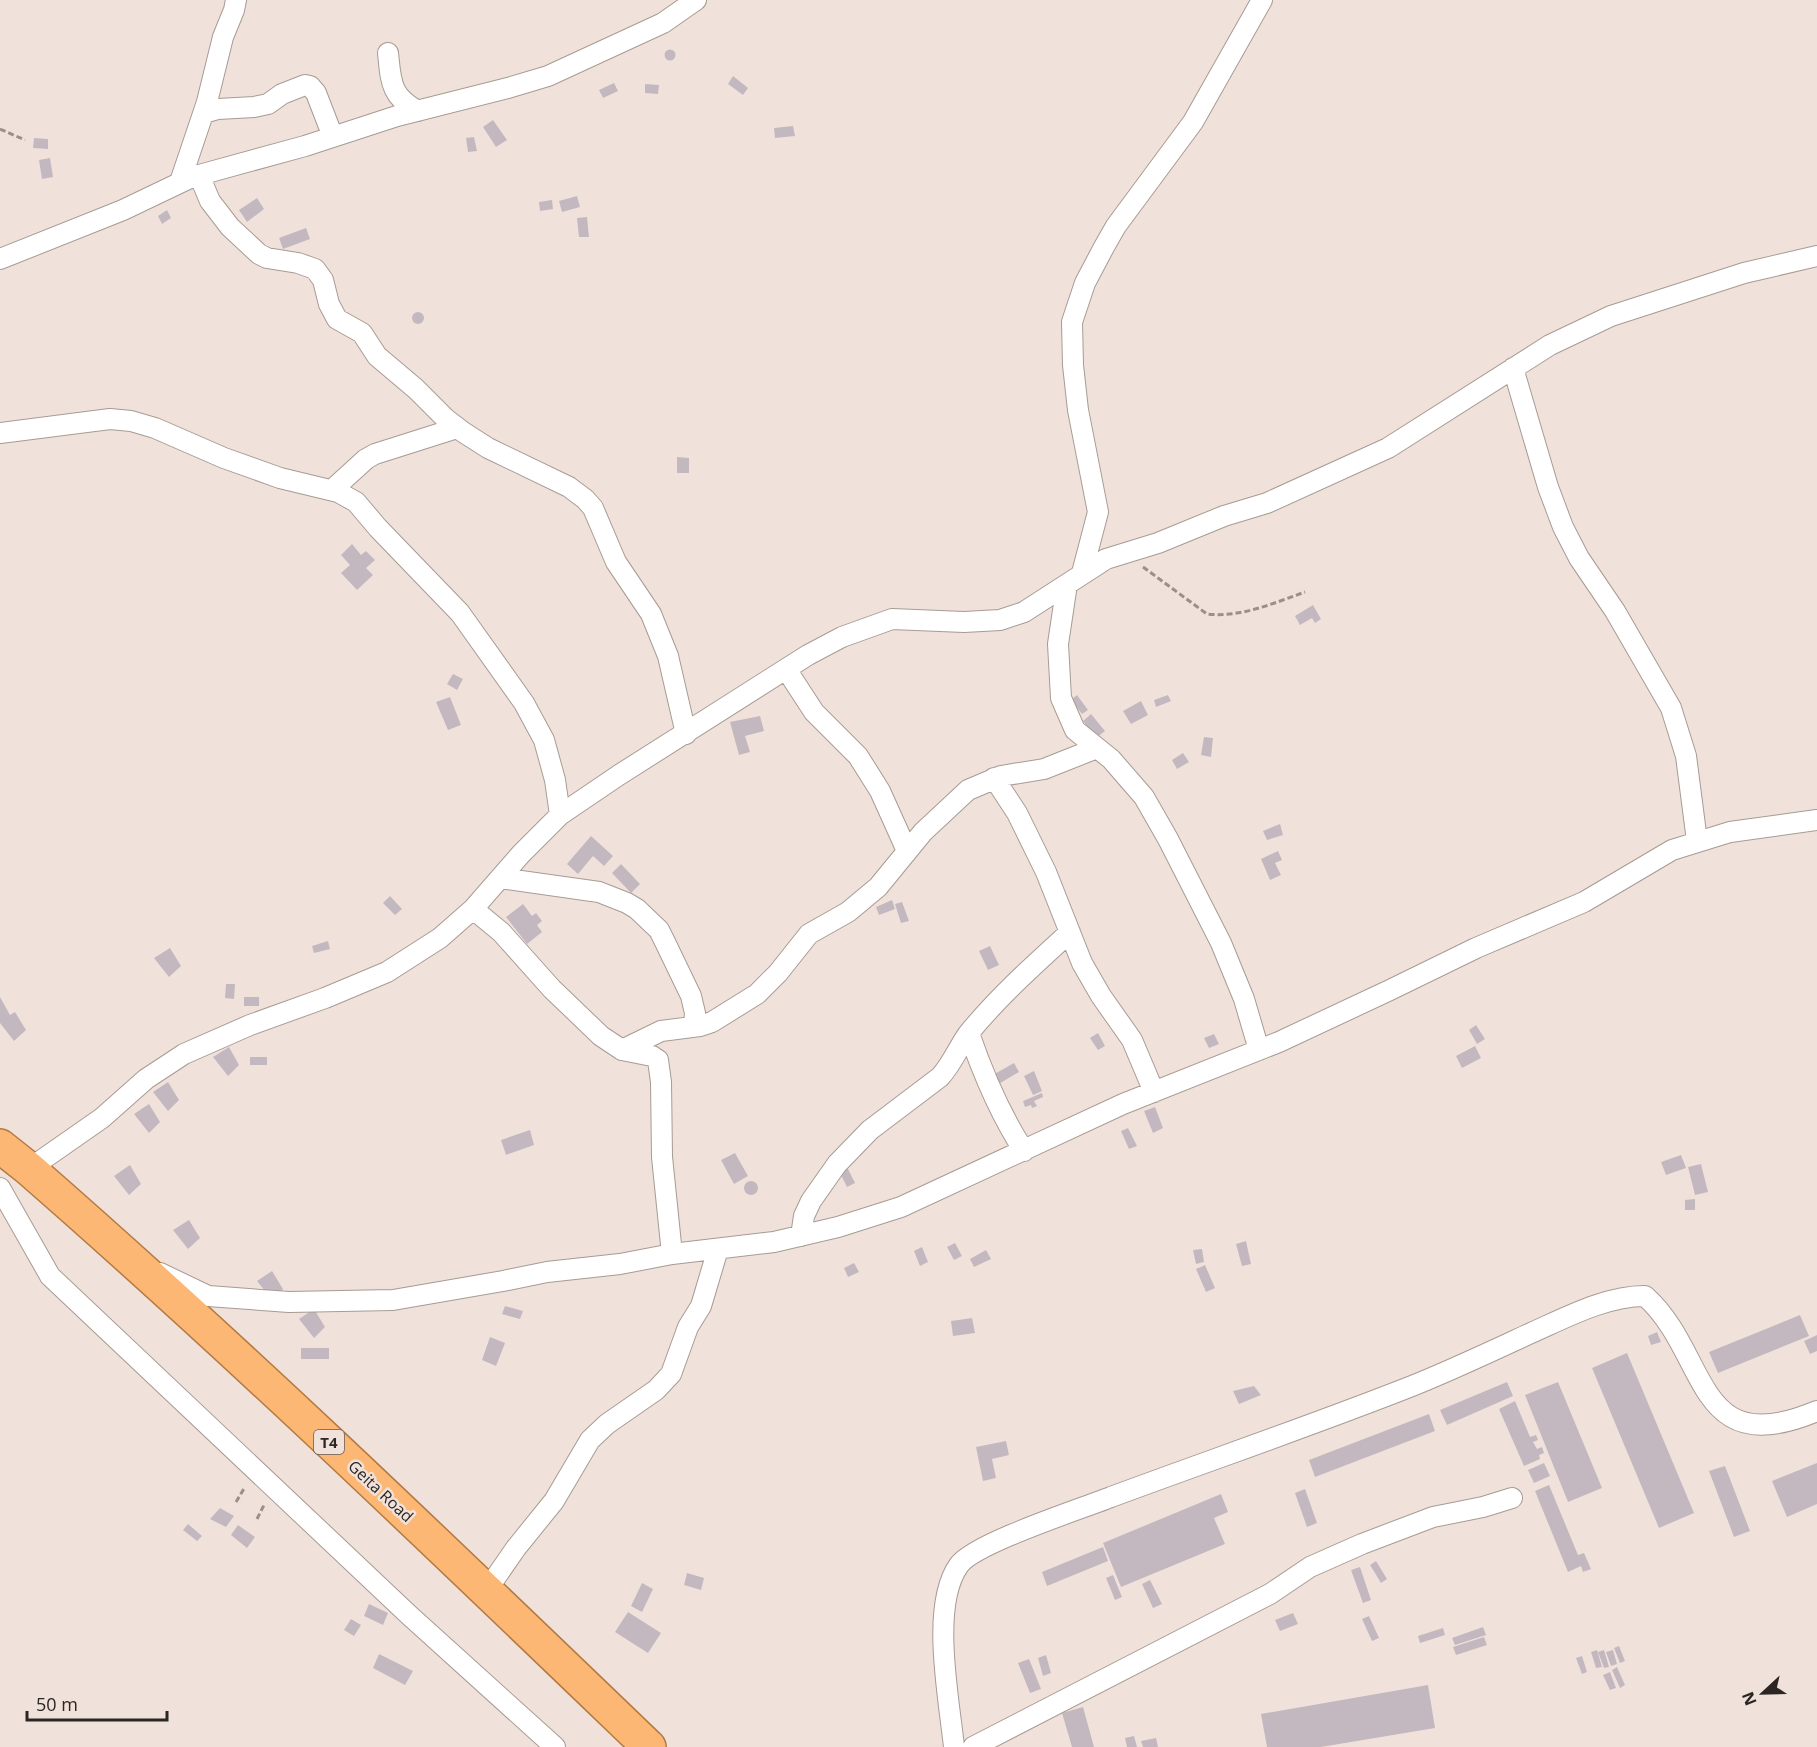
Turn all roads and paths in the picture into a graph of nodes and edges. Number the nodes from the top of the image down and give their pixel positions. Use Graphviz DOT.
graph roads {
  1 [pos="236,0"];
  2 [pos="696,0"];
  3 [pos="1262,0"];
  4 [pos="388,53"];
  5 [pos="418,111"];
  6 [pos="204,113"];
  7 [pos="0,129"];
  8 [pos="333,137"];
  9 [pos="25,140"];
  10 [pos="199,175"];
  11 [pos="180,182"];
  12 [pos="1817,256"];
  13 [pos="0,259"];
  14 [pos="1513,368"];
  15 [pos="457,428"];
  16 [pos="0,433"];
  17 [pos="332,490"];
  18 [pos="1125,553"];
  19 [pos="1074,578"];
  20 [pos="1305,592"];
  21 [pos="786,669"];
  22 [pos="686,734"];
  23 [pos="1097,748"];
  24 [pos="994,778"];
  25 [pos="560,815"];
  26 [pos="1817,820"];
  27 [pos="1697,841"];
  28 [pos="907,851"];
  29 [pos="500,878"];
  30 [pos="473,909"];
  31 [pos="1070,932"];
  32 [pos="694,1026"];
  33 [pos="969,1033"];
  34 [pos="622,1050"];
  35 [pos="1259,1050"];
  36 [pos="1154,1092"];
  37 [pos="0,1146"];
  38 [pos="1024,1151"];
  39 [pos="29,1169"];
  40 [pos="0,1188"];
  41 [pos="801,1236"];
  42 [pos="718,1249"];
  43 [pos="672,1254"];
  44 [pos="133,1261"];
  45 [pos="1817,1412"];
  46 [pos="1512,1498"];
  47 [pos="480,1585"];
  48 [pos="555,1747"];
  49 [pos="649,1747"];
  50 [pos="954,1747"];
  51 [pos="973,1747"];
  1 -- 6 [label="street"];
  2 -- 5 [label="street"];
  3 -- 19 [label="street"];
  4 -- 5 [label="street"];
  5 -- 8 [label="street"];
  6 -- 8 [label="street"];
  6 -- 11 [label="street"];
  7 -- 9 [label="path"];
  8 -- 10 [label="street"];
  10 -- 11 [label="street"];
  10 -- 15 [label="street"];
  11 -- 13 [label="street"];
  12 -- 14 [label="street"];
  14 -- 18 [label="street"];
  14 -- 27 [label="street"];
  15 -- 17 [label="street"];
  15 -- 22 [label="street"];
  16 -- 17 [label="street"];
  17 -- 25 [label="street"];
  18 -- 19 [label="street"];
  18 -- 20 [label="path"];
  19 -- 21 [label="street"];
  19 -- 23 [label="street"];
  21 -- 22 [label="street"];
  21 -- 28 [label="street"];
  22 -- 25 [label="street"];
  23 -- 24 [label="street"];
  23 -- 35 [label="street"];
  24 -- 28 [label="street"];
  24 -- 31 [label="street"];
  25 -- 29 [label="street"];
  26 -- 27 [label="street"];
  27 -- 35 [label="street"];
  28 -- 32 [label="street"];
  29 -- 30 [label="street"];
  29 -- 32 [label="street"];
  30 -- 34 [label="street"];
  30 -- 39 [label="street"];
  31 -- 33 [label="street"];
  31 -- 36 [label="street"];
  32 -- 34 [label="street"];
  33 -- 38 [label="street"];
  33 -- 41 [label="street"];
  34 -- 43 [label="street"];
  35 -- 36 [label="street"];
  36 -- 38 [label="street"];
  37 -- 39 [label="highway, Geita Road / T4"];
  38 -- 41 [label="street"];
  39 -- 44 [label="highway, Geita Road / T4"];
  40 -- 48 [label="street"];
  41 -- 42 [label="street"];
  42 -- 43 [label="street"];
  42 -- 47 [label="street"];
  43 -- 44 [label="street"];
  44 -- 47 [label="highway, Geita Road / T4"];
  45 -- 50 [label="street"];
  46 -- 51 [label="street"];
  47 -- 49 [label="highway, Geita Road / T4"];
}
